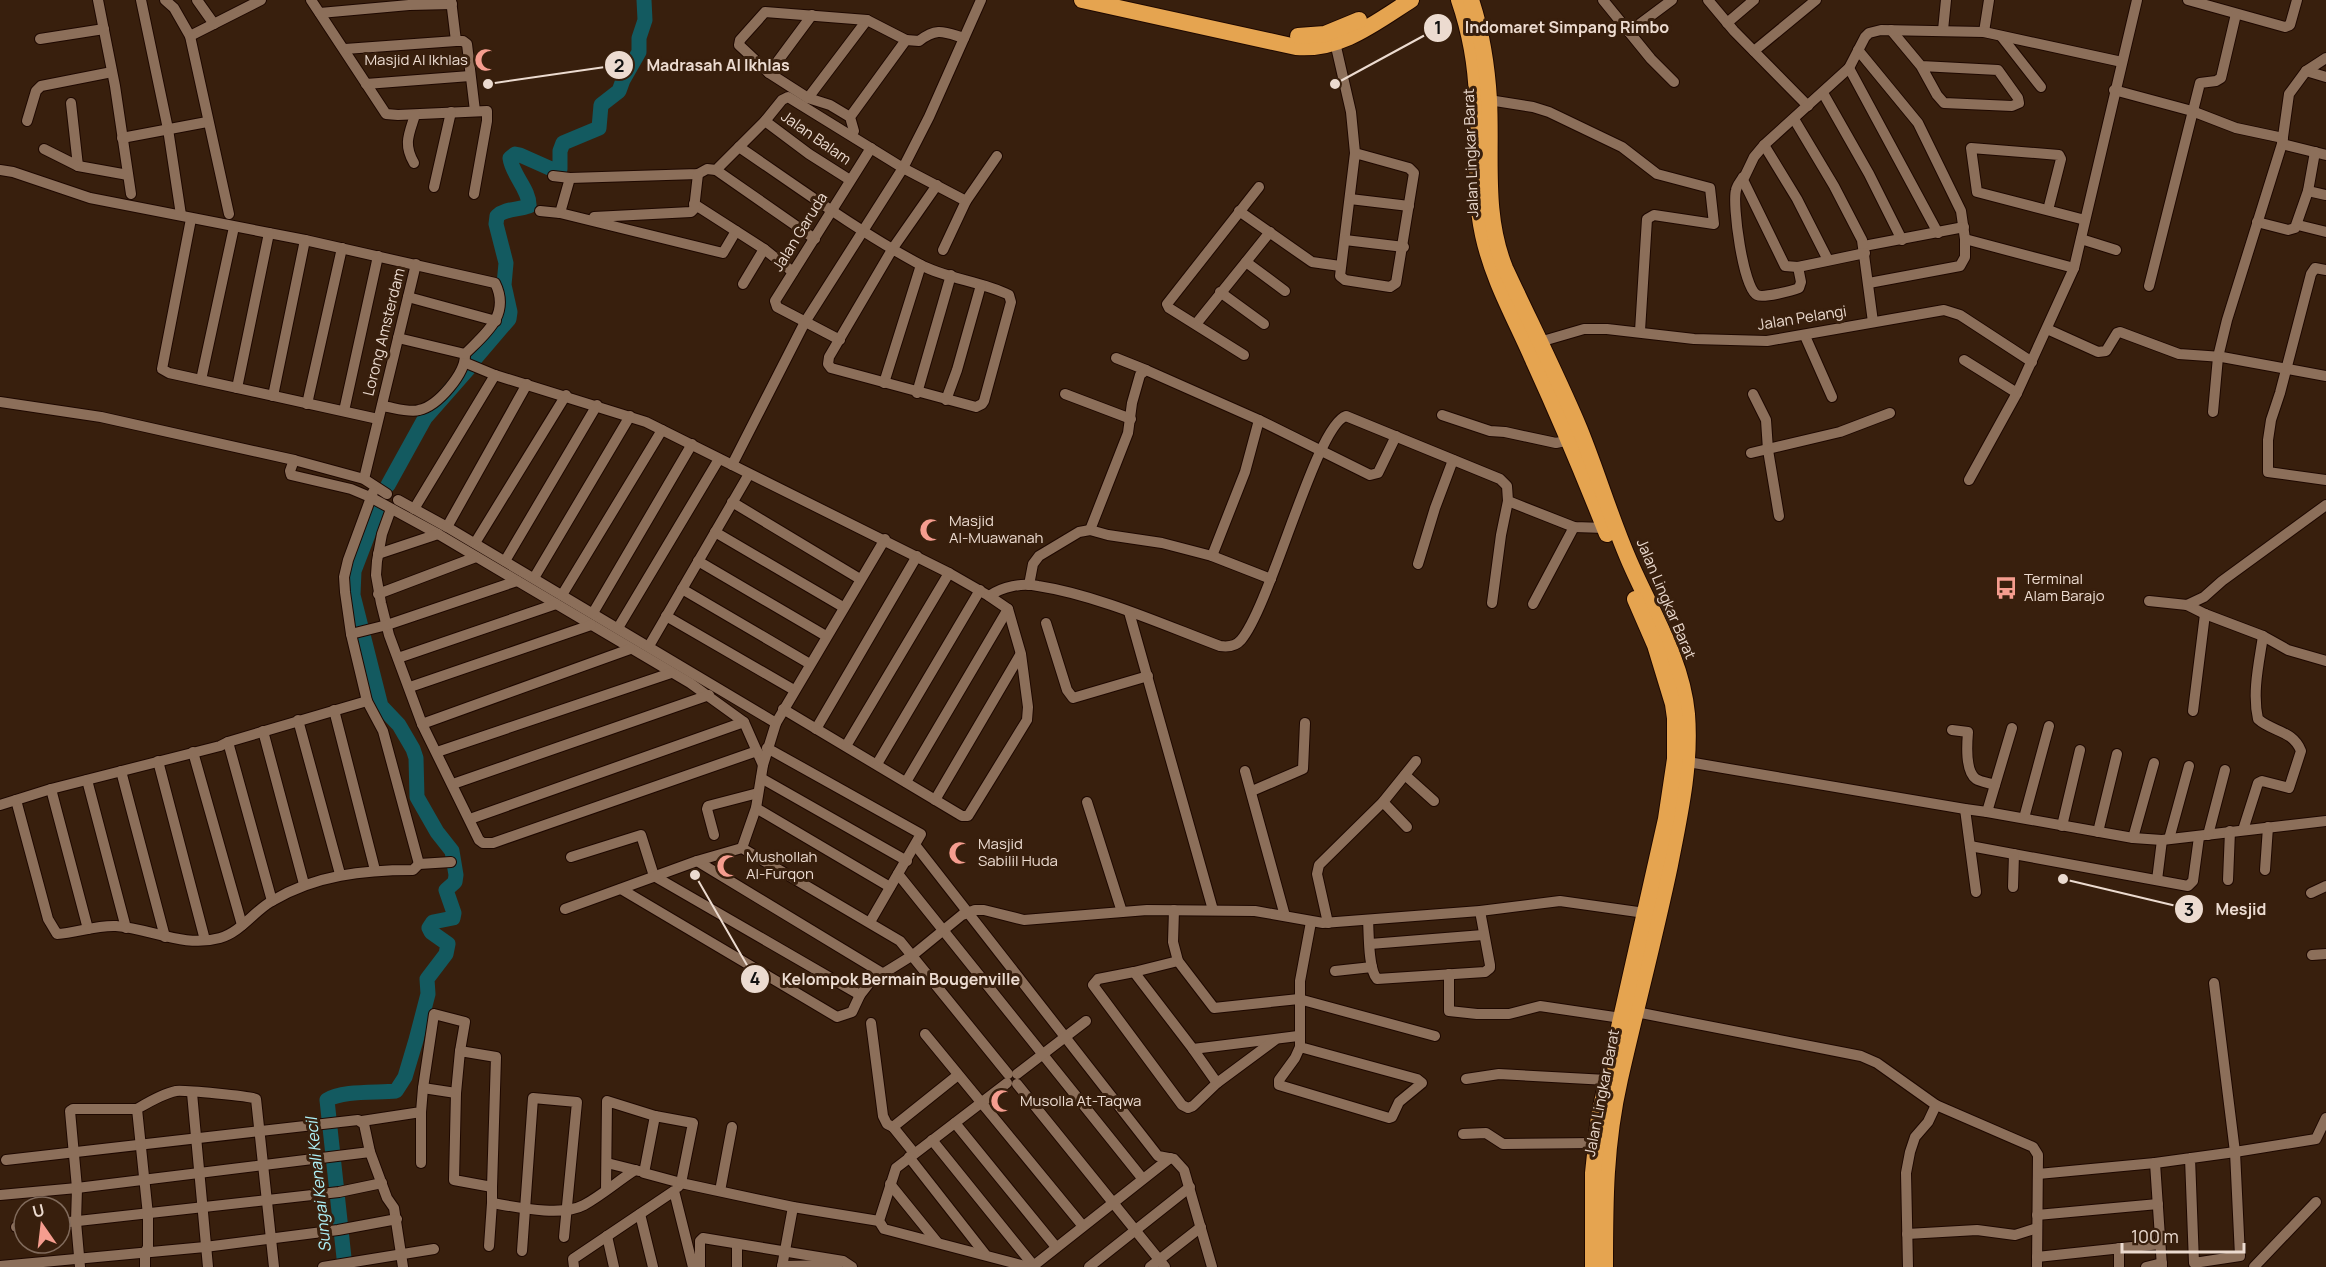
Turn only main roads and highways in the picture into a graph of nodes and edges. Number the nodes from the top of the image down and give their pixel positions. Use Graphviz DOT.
graph roads {
  1 [pos="1082,0"];
  2 [pos="1133,0"];
  3 [pos="1390,0"];
  4 [pos="1411,0"];
  5 [pos="1461,2"];
  6 [pos="1173,15"];
  7 [pos="1334,38"];
  8 [pos="1533,344"];
  9 [pos="1646,940"];
  10 [pos="1629,1015"];
  11 [pos="1593,1267"];
  12 [pos="1605,1267"];
  1 -- 6 [label="highway"];
  2 -- 6 [label="highway"];
  3 -- 7 [label="highway"];
  4 -- 7 [label="highway"];
  5 -- 8 [label="highway, Jalan Lingkar Barat"];
  5 -- 8 [label="highway, Jalan Lingkar Barat"];
  6 -- 7 [label="highway"];
  8 -- 9 [label="highway, Jalan Lingkar Barat"];
  8 -- 9 [label="highway, Jalan Lingkar Barat"];
  9 -- 10 [label="highway, Jalan Lingkar Barat"];
  10 -- 11 [label="highway, Jalan Lingkar Barat"];
  10 -- 12 [label="highway, Jalan Lingkar Barat"];
}
